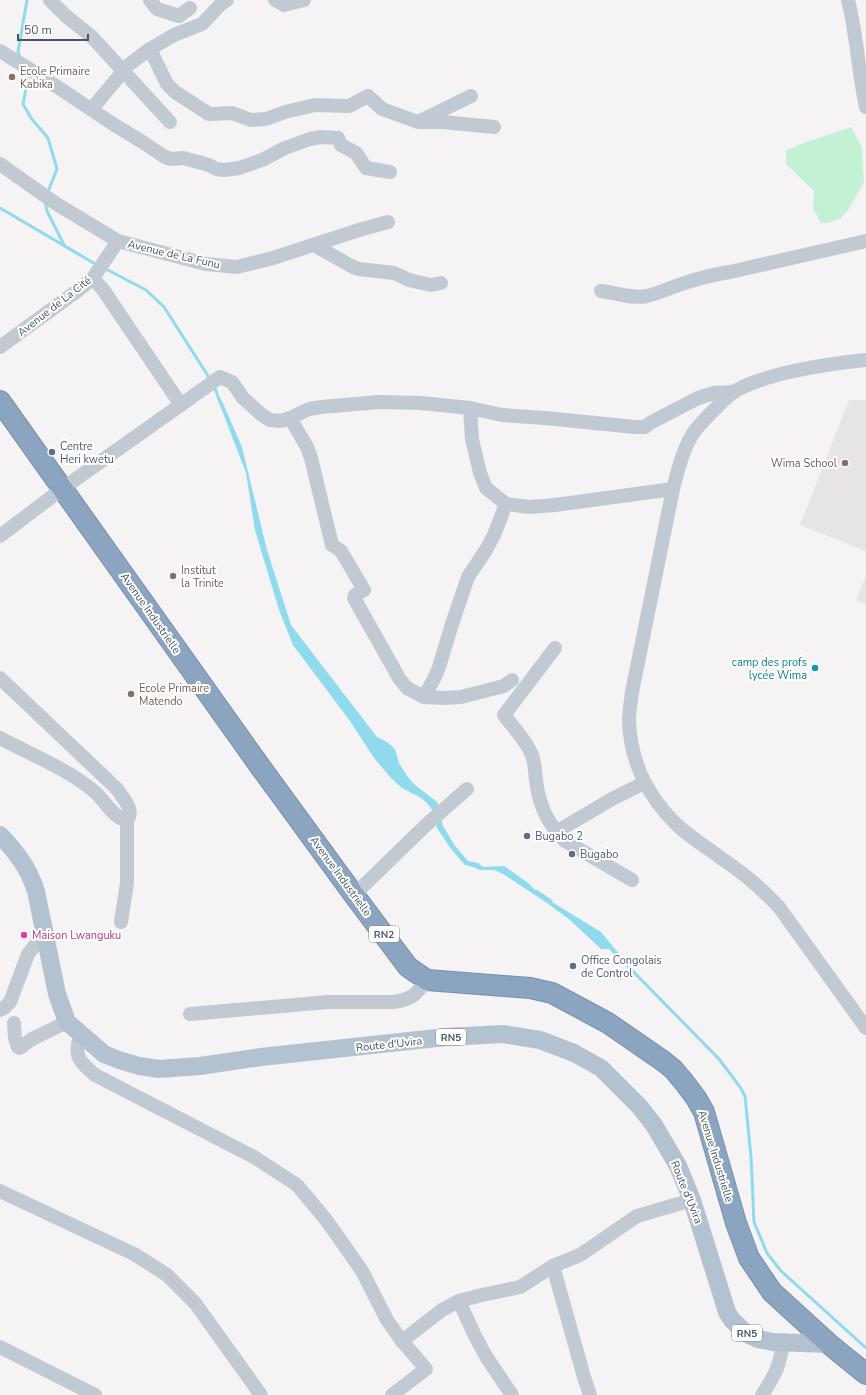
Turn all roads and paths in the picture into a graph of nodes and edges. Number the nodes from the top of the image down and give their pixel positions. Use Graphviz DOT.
graph roads {
  1 [pos="50,0"];
  2 [pos="150,0"];
  3 [pos="227,0"];
  4 [pos="275,0"];
  5 [pos="302,0"];
  6 [pos="848,0"];
  7 [pos="187,4"];
  8 [pos="202,24"];
  9 [pos="861,38"];
  10 [pos="150,49"];
  11 [pos="0,51"];
  12 [pos="123,70"];
  13 [pos="471,96"];
  14 [pos="866,106"];
  15 [pos="93,110"];
  16 [pos="170,122"];
  17 [pos="418,122"];
  18 [pos="494,127"];
  19 [pos="0,164"];
  20 [pos="390,172"];
  21 [pos="388,222"];
  22 [pos="118,241"];
  23 [pos="866,241"];
  24 [pos="314,246"];
  25 [pos="98,270"];
  26 [pos="441,283"];
  27 [pos="601,291"];
  28 [pos="0,347"];
  29 [pos="866,360"];
  30 [pos="734,392"];
  31 [pos="0,401"];
  32 [pos="181,405"];
  33 [pos="470,408"];
  34 [pos="290,418"];
  35 [pos="62,489"];
  36 [pos="673,490"];
  37 [pos="506,504"];
  38 [pos="0,536"];
  39 [pos="555,648"];
  40 [pos="0,678"];
  41 [pos="512,680"];
  42 [pos="424,697"];
  43 [pos="0,738"];
  44 [pos="644,783"];
  45 [pos="467,789"];
  46 [pos="126,820"];
  47 [pos="556,832"];
  48 [pos="0,835"];
  49 [pos="632,880"];
  50 [pos="354,895"];
  51 [pos="121,922"];
  52 [pos="44,934"];
  53 [pos="427,980"];
  54 [pos="0,1010"];
  55 [pos="190,1014"];
  56 [pos="14,1022"];
  57 [pos="67,1022"];
  58 [pos="866,1028"];
  59 [pos="81,1034"];
  60 [pos="0,1191"];
  61 [pos="692,1200"];
  62 [pos="553,1266"];
  63 [pos="459,1301"];
  64 [pos="402,1341"];
  65 [pos="783,1342"];
  66 [pos="829,1344"];
  67 [pos="0,1348"];
  68 [pos="866,1374"];
  69 [pos="70,1389"];
  70 [pos="95,1395"];
  71 [pos="261,1395"];
  72 [pos="392,1395"];
  73 [pos="512,1395"];
  74 [pos="590,1395"];
  75 [pos="762,1395"];
  1 -- 12 [label="street"];
  2 -- 7 [label="street"];
  3 -- 8 [label="street"];
  4 -- 5 [label="street"];
  6 -- 9 [label="street"];
  7 -- 8 [label="street"];
  8 -- 10 [label="street"];
  9 -- 14 [label="street"];
  10 -- 12 [label="street"];
  10 -- 17 [label="street"];
  11 -- 15 [label="street"];
  12 -- 15 [label="street"];
  12 -- 16 [label="street"];
  13 -- 17 [label="street"];
  15 -- 20 [label="street"];
  17 -- 18 [label="street"];
  19 -- 22 [label="street, Avenue de La Funu"];
  21 -- 24 [label="street, Avenue de La Funu"];
  22 -- 24 [label="street, Avenue de La Funu"];
  22 -- 25 [label="street, Avenue de La Cité"];
  23 -- 27 [label="street"];
  24 -- 26 [label="street"];
  25 -- 28 [label="street, Avenue de La Cité"];
  25 -- 32 [label="street"];
  29 -- 30 [label="street"];
  30 -- 33 [label="street"];
  30 -- 36 [label="street"];
  31 -- 35 [label="highway, Avenue Industrielle / RN2"];
  32 -- 34 [label="street"];
  32 -- 35 [label="street"];
  33 -- 34 [label="street"];
  33 -- 37 [label="street"];
  34 -- 42 [label="street"];
  35 -- 38 [label="street"];
  35 -- 50 [label="highway, Avenue Industrielle / RN2"];
  36 -- 37 [label="street"];
  36 -- 44 [label="street"];
  37 -- 42 [label="street"];
  39 -- 47 [label="street"];
  40 -- 46 [label="street"];
  41 -- 42 [label="street"];
  43 -- 46 [label="street"];
  44 -- 47 [label="street"];
  44 -- 58 [label="street"];
  45 -- 50 [label="street"];
  46 -- 51 [label="street"];
  47 -- 49 [label="street"];
  48 -- 52 [label="main road, Route d'Uvira"];
  50 -- 53 [label="highway, Avenue Industrielle / RN2"];
  52 -- 54 [label="street"];
  52 -- 57 [label="main road, Route d'Uvira"];
  53 -- 55 [label="street"];
  53 -- 66 [label="highway, Avenue Industrielle / RN2"];
  56 -- 57 [label="street"];
  57 -- 59 [label="main road, Route d'Uvira"];
  59 -- 61 [label="main road, Route d'Uvira / RN5"];
  59 -- 64 [label="street"];
  60 -- 71 [label="street"];
  61 -- 62 [label="street"];
  61 -- 65 [label="main road, Route d'Uvira / RN5"];
  62 -- 63 [label="street"];
  62 -- 74 [label="street"];
  63 -- 64 [label="street"];
  63 -- 73 [label="street"];
  64 -- 72 [label="street"];
  65 -- 66 [label="main road, Route d'Uvira / RN5"];
  65 -- 75 [label="street"];
  66 -- 68 [label="highway, Avenue Industrielle / RN2"];
  67 -- 69 [label="street"];
  69 -- 70 [label="street"];
}
